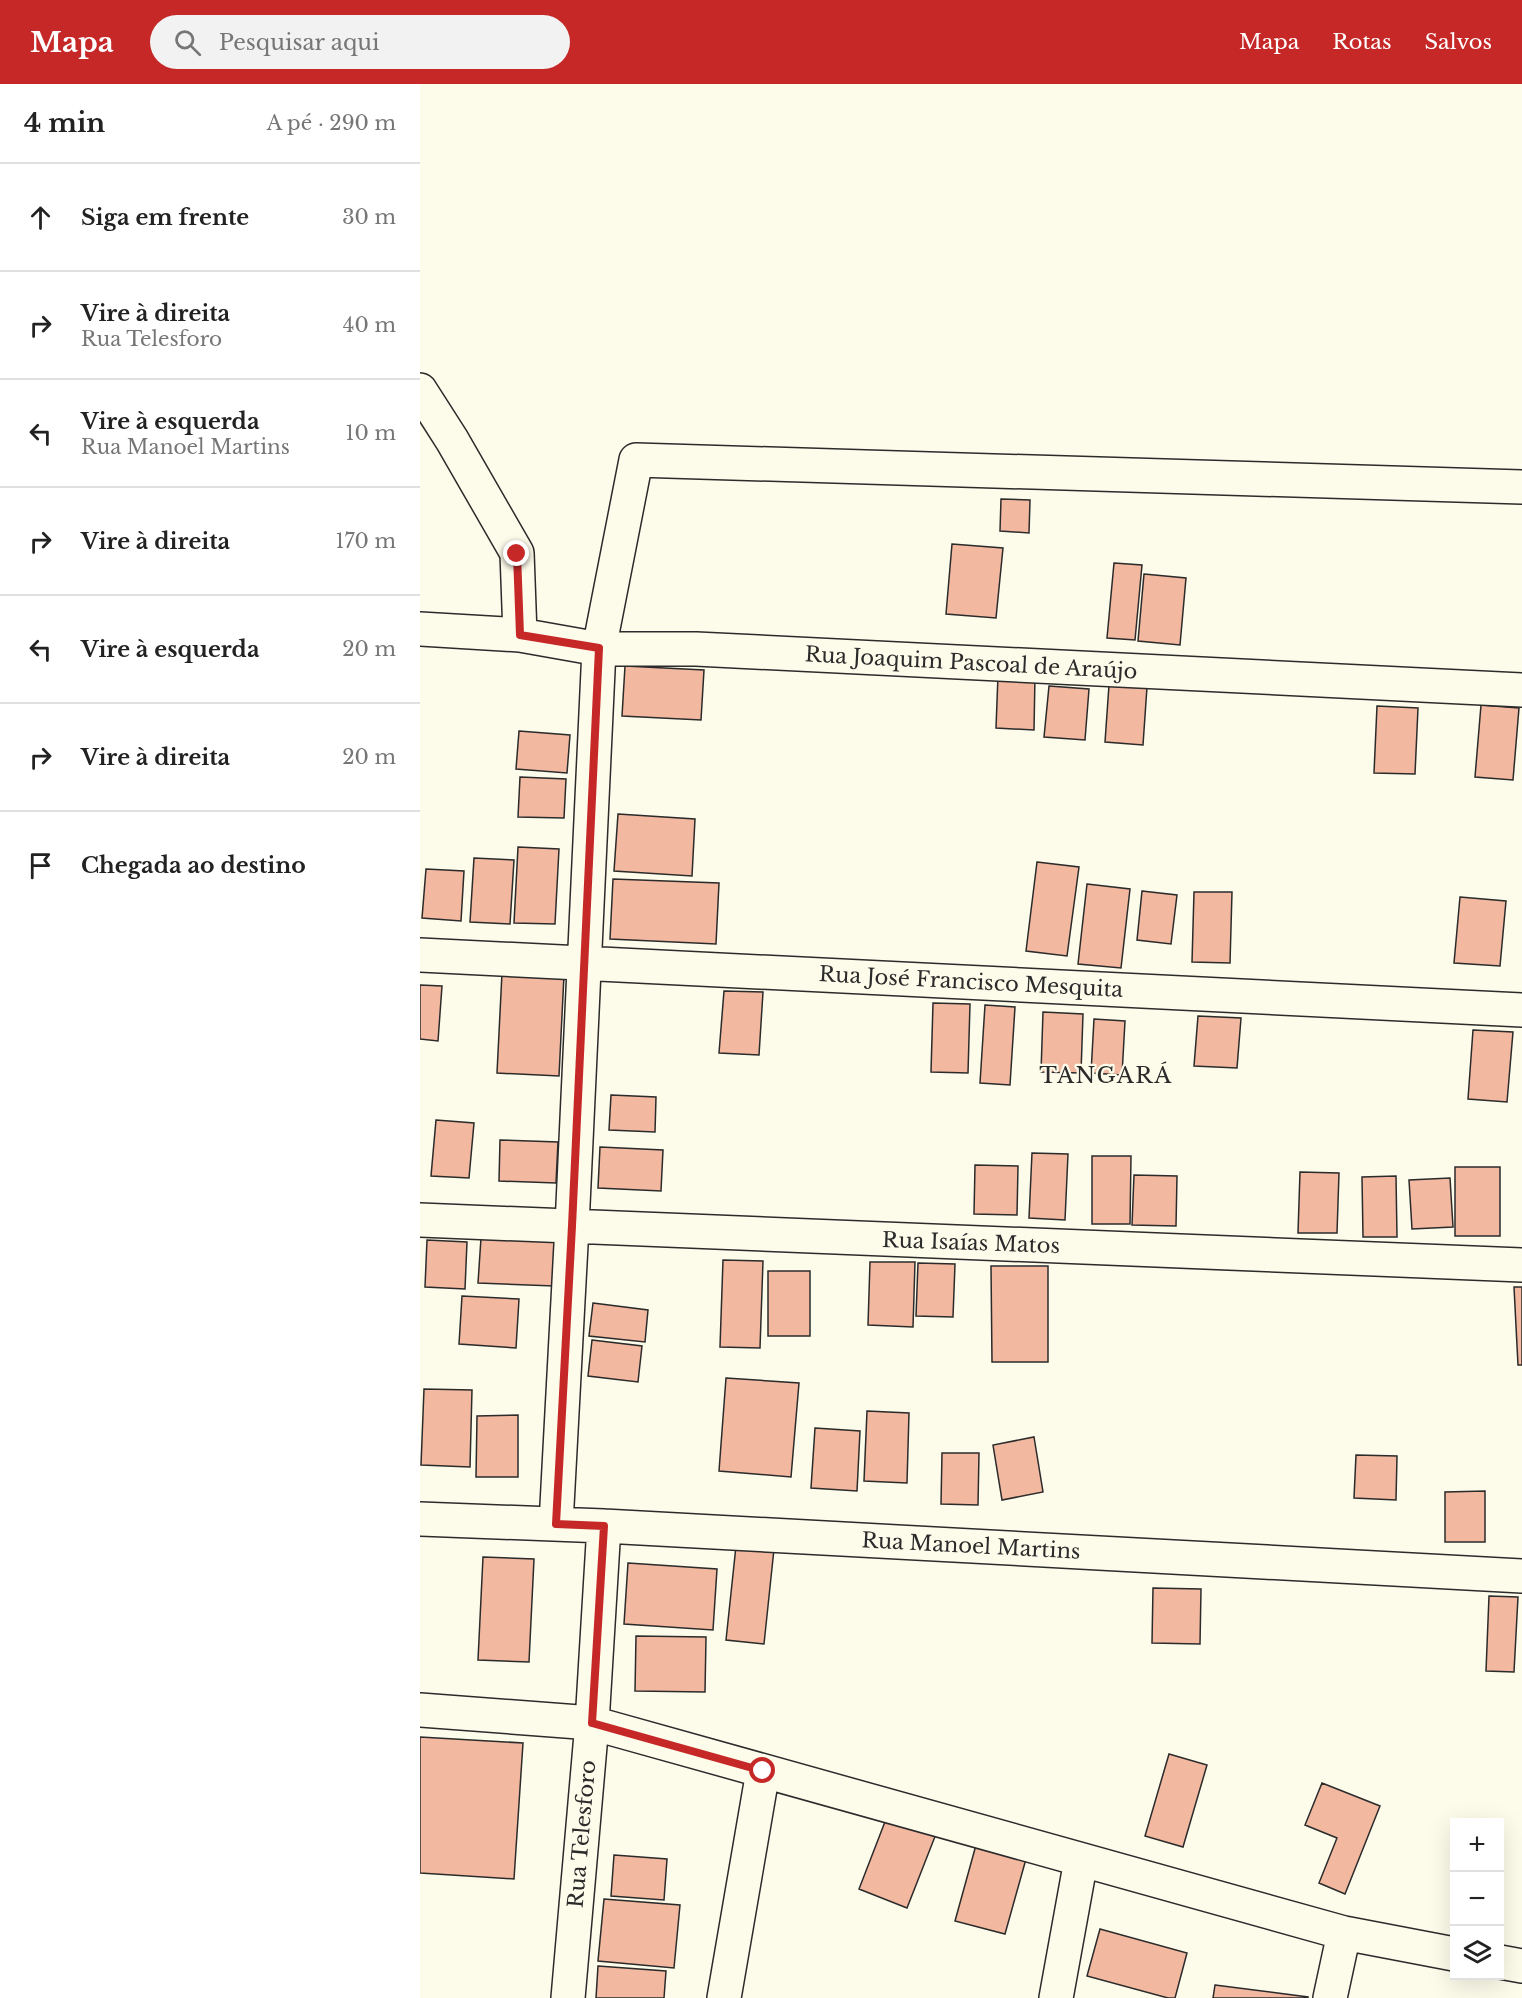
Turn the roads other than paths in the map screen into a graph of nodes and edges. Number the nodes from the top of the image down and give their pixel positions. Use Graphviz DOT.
graph roads {
  1 [pos="420,390"];
  2 [pos="1522,487"];
  3 [pos="420,629"];
  4 [pos="520,635"];
  5 [pos="599,648"];
  6 [pos="1522,690"];
  7 [pos="420,955"];
  8 [pos="585,963"];
  9 [pos="1522,1010"];
  10 [pos="420,1220"];
  11 [pos="572,1226"];
  12 [pos="1522,1265"];
  13 [pos="420,1519"];
  14 [pos="556,1524"];
  15 [pos="604,1526"];
  16 [pos="1522,1576"];
  17 [pos="420,1710"];
  18 [pos="592,1723"];
  19 [pos="763,1771"];
  20 [pos="1081,1860"];
  21 [pos="1344,1933"];
  22 [pos="1450,1953"];
  23 [pos="1504,1963"];
  24 [pos="1522,1966"];
  25 [pos="568,1998"];
  26 [pos="724,1998"];
  27 [pos="1056,1998"];
  28 [pos="1330,1998"];
  1 -- 4 [label="street"];
  2 -- 5 [label="street"];
  3 -- 4 [label="street, Rua Joaquim Pascoal de Araújo"];
  4 -- 5 [label="street, Rua Joaquim Pascoal de Araújo"];
  5 -- 6 [label="street, Rua Joaquim Pascoal de Araújo"];
  5 -- 8 [label="street"];
  7 -- 8 [label="street, Rua José Francisco Mesquita"];
  8 -- 9 [label="street, Rua José Francisco Mesquita"];
  8 -- 11 [label="street"];
  10 -- 11 [label="street, Rua Isaías Matos"];
  11 -- 12 [label="street, Rua Isaías Matos"];
  11 -- 14 [label="street"];
  13 -- 14 [label="street, Rua Manoel Martins"];
  14 -- 15 [label="street, Rua Manoel Martins"];
  15 -- 16 [label="street, Rua Manoel Martins"];
  15 -- 18 [label="street, Rua Telesforo"];
  17 -- 18 [label="street"];
  18 -- 19 [label="street"];
  18 -- 25 [label="street, Rua Telesforo"];
  19 -- 20 [label="street"];
  19 -- 26 [label="street"];
  20 -- 21 [label="street"];
  20 -- 27 [label="street"];
  21 -- 22 [label="street"];
  21 -- 28 [label="street"];
  23 -- 24 [label="street"];
}
